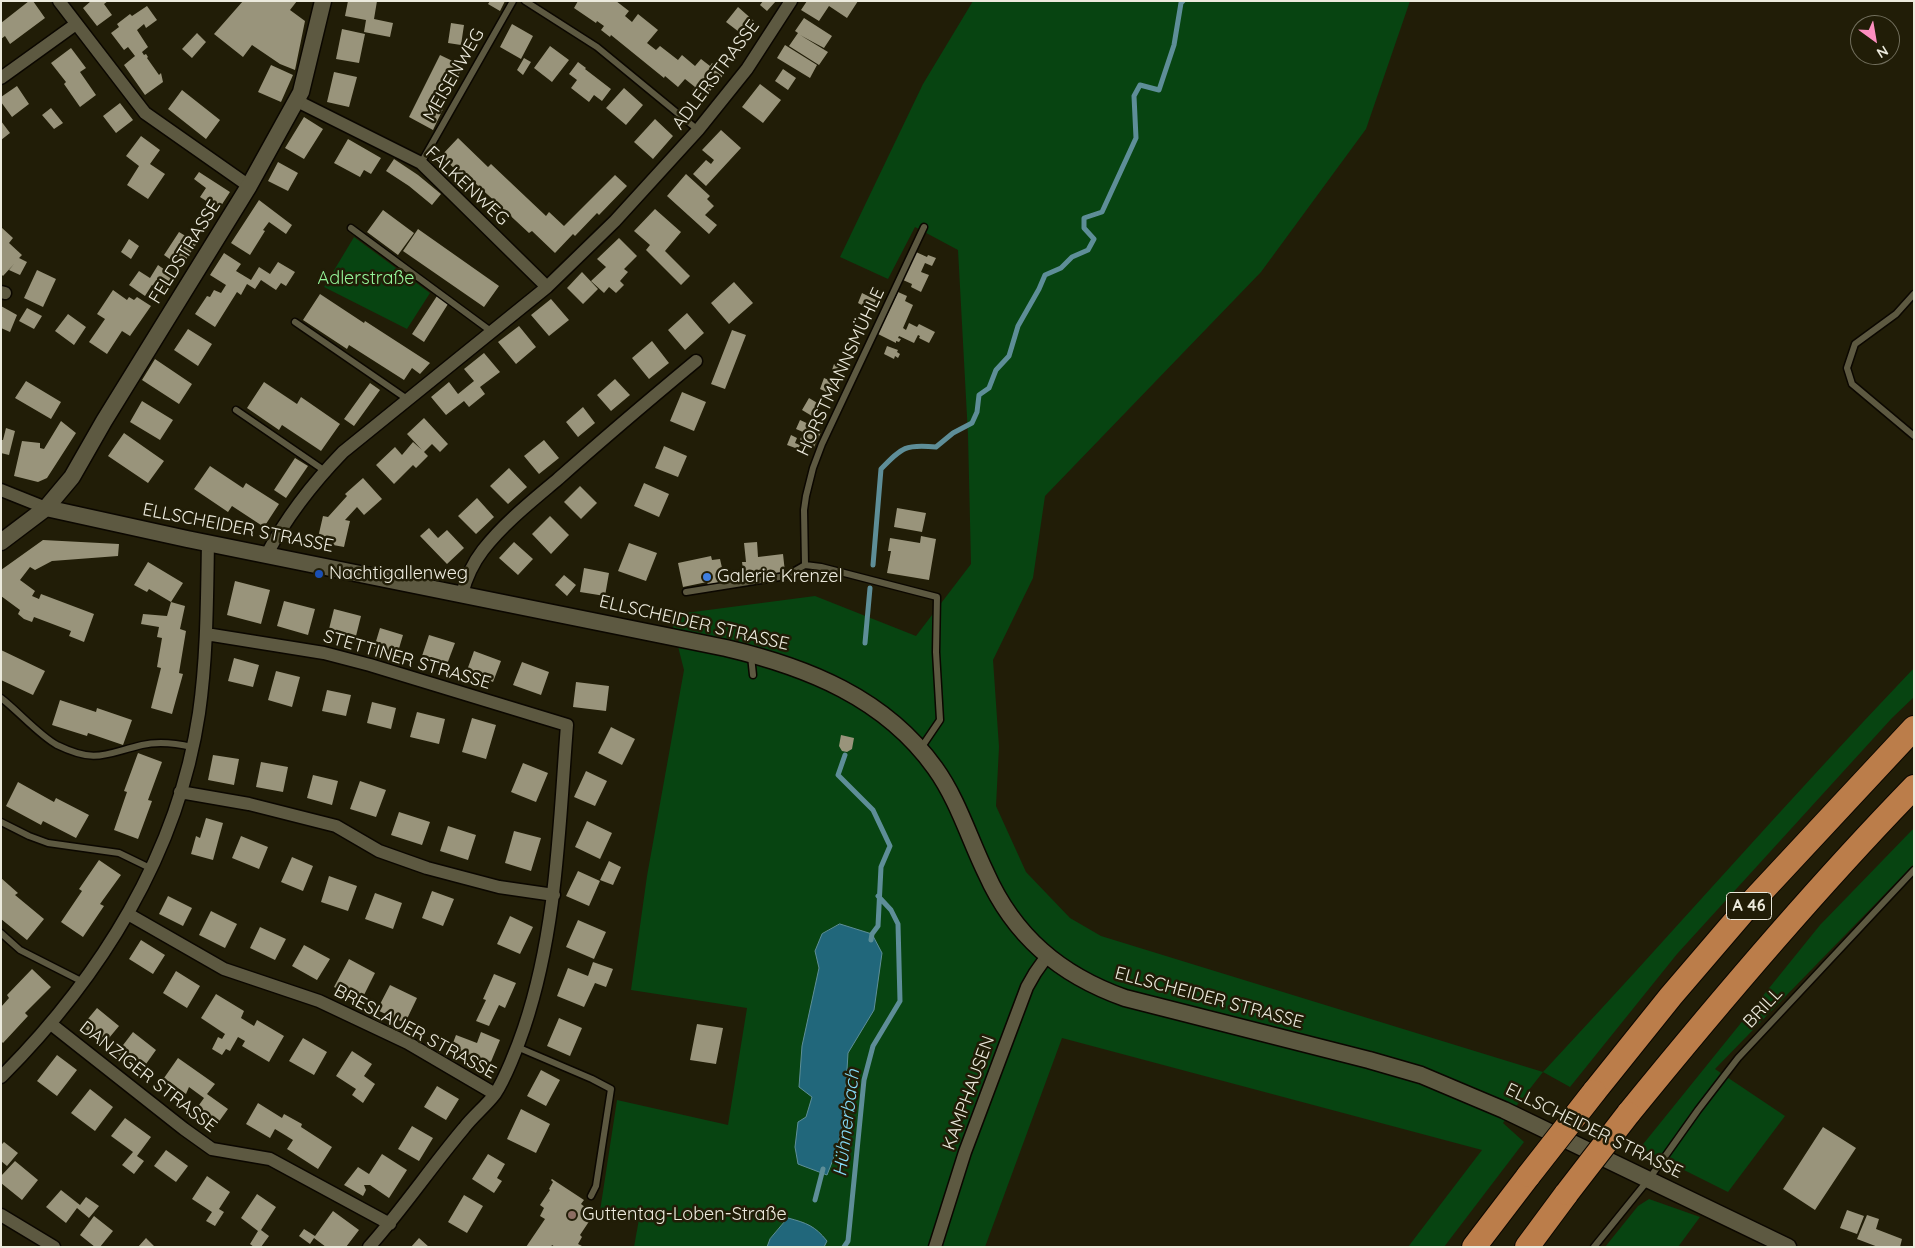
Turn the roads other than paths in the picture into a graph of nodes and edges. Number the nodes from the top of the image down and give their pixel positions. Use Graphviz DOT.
graph roads {
  1 [pos="59,1"];
  2 [pos="324,1"];
  3 [pos="513,1"];
  4 [pos="526,1"];
  5 [pos="791,1"];
  6 [pos="76,24"];
  7 [pos="1,78"];
  8 [pos="297,101"];
  9 [pos="698,130"];
  10 [pos="421,163"];
  11 [pos="249,186"];
  12 [pos="924,227"];
  13 [pos="351,228"];
  14 [pos="547,287"];
  15 [pos="1914,294"];
  16 [pos="295,322"];
  17 [pos="492,332"];
  18 [pos="696,361"];
  19 [pos="408,399"];
  20 [pos="236,410"];
  21 [pos="1914,436"];
  22 [pos="325,471"];
  23 [pos="1,490"];
  24 [pos="46,508"];
  25 [pos="1,542"];
  26 [pos="208,542"];
  27 [pos="267,554"];
  28 [pos="804,566"];
  29 [pos="686,592"];
  30 [pos="462,594"];
  31 [pos="206,634"];
  32 [pos="751,654"];
  33 [pos="753,675"];
  34 [pos="1,698"];
  35 [pos="1914,728"];
  36 [pos="192,747"];
  37 [pos="920,749"];
  38 [pos="1914,787"];
  39 [pos="180,792"];
  40 [pos="1,822"];
  41 [pos="152,869"];
  42 [pos="1914,870"];
  43 [pos="554,894"];
  44 [pos="128,914"];
  45 [pos="1,933"];
  46 [pos="1048,956"];
  47 [pos="83,982"];
  48 [pos="51,1024"];
  49 [pos="517,1047"];
  50 [pos="4,1071"];
  51 [pos="495,1094"];
  52 [pos="1649,1179"];
  53 [pos="590,1196"];
  54 [pos="1,1215"];
  55 [pos="390,1224"];
  56 [pos="54,1247"];
  57 [pos="369,1247"];
  58 [pos="935,1247"];
  59 [pos="1474,1247"];
  60 [pos="1526,1247"];
  61 [pos="1594,1247"];
  62 [pos="1788,1247"];
  1 -- 6 [label="street"];
  2 -- 8 [label="street, FELDSTRASSE"];
  3 -- 10 [label="lane, MEISENWEG"];
  4 -- 9 [label="lane"];
  5 -- 9 [label="street, ADLERSTRASSE"];
  6 -- 7 [label="street"];
  6 -- 11 [label="street"];
  8 -- 10 [label="street, FALKENWEG"];
  8 -- 11 [label="street, FELDSTRASSE"];
  9 -- 14 [label="street, ADLERSTRASSE"];
  10 -- 14 [label="street, FALKENWEG"];
  11 -- 24 [label="street, FELDSTRASSE"];
  12 -- 28 [label="lane, HORSTMANNSMÜHLE"];
  13 -- 17 [label="lane"];
  14 -- 17 [label="street, ADLERSTRASSE"];
  15 -- 21 [label="lane"];
  16 -- 19 [label="lane"];
  17 -- 19 [label="street, ADLERSTRASSE"];
  18 -- 30 [label="street"];
  19 -- 22 [label="street, ADLERSTRASSE"];
  20 -- 22 [label="lane"];
  22 -- 27 [label="street, ADLERSTRASSE"];
  23 -- 24 [label="street, ELLSCHEIDER STRASSE"];
  24 -- 25 [label="street, FELDSTRASSE"];
  24 -- 26 [label="street, ELLSCHEIDER STRASSE"];
  26 -- 27 [label="street, ELLSCHEIDER STRASSE"];
  26 -- 31 [label="street"];
  27 -- 30 [label="street, ELLSCHEIDER STRASSE"];
  28 -- 29 [label="lane"];
  28 -- 37 [label="lane"];
  30 -- 32 [label="street, ELLSCHEIDER STRASSE"];
  31 -- 36 [label="street"];
  31 -- 43 [label="street, STETTINER STRASSE"];
  32 -- 33 [label="lane"];
  32 -- 37 [label="street, ELLSCHEIDER STRASSE"];
  34 -- 36 [label="lane"];
  35 -- 59 [label="highway, A 46, bridge"];
  36 -- 39 [label="street"];
  37 -- 46 [label="street, ELLSCHEIDER STRASSE"];
  38 -- 60 [label="highway, A 46, bridge"];
  39 -- 41 [label="street"];
  39 -- 43 [label="street"];
  40 -- 41 [label="lane"];
  41 -- 44 [label="street"];
  42 -- 52 [label="lane, BRILL"];
  43 -- 49 [label="street"];
  44 -- 47 [label="street"];
  44 -- 51 [label="street, BRESLAUER STRASSE"];
  45 -- 47 [label="lane"];
  46 -- 52 [label="street, ELLSCHEIDER STRASSE"];
  46 -- 58 [label="street, KAMPHAUSEN"];
  47 -- 48 [label="street"];
  48 -- 50 [label="street"];
  48 -- 55 [label="street, DANZIGER STRASSE"];
  49 -- 51 [label="street"];
  49 -- 53 [label="lane"];
  51 -- 55 [label="street"];
  52 -- 61 [label="lane, BRILL"];
  52 -- 62 [label="street, ELLSCHEIDER STRASSE"];
  54 -- 56 [label="street"];
  55 -- 57 [label="street"];
}
